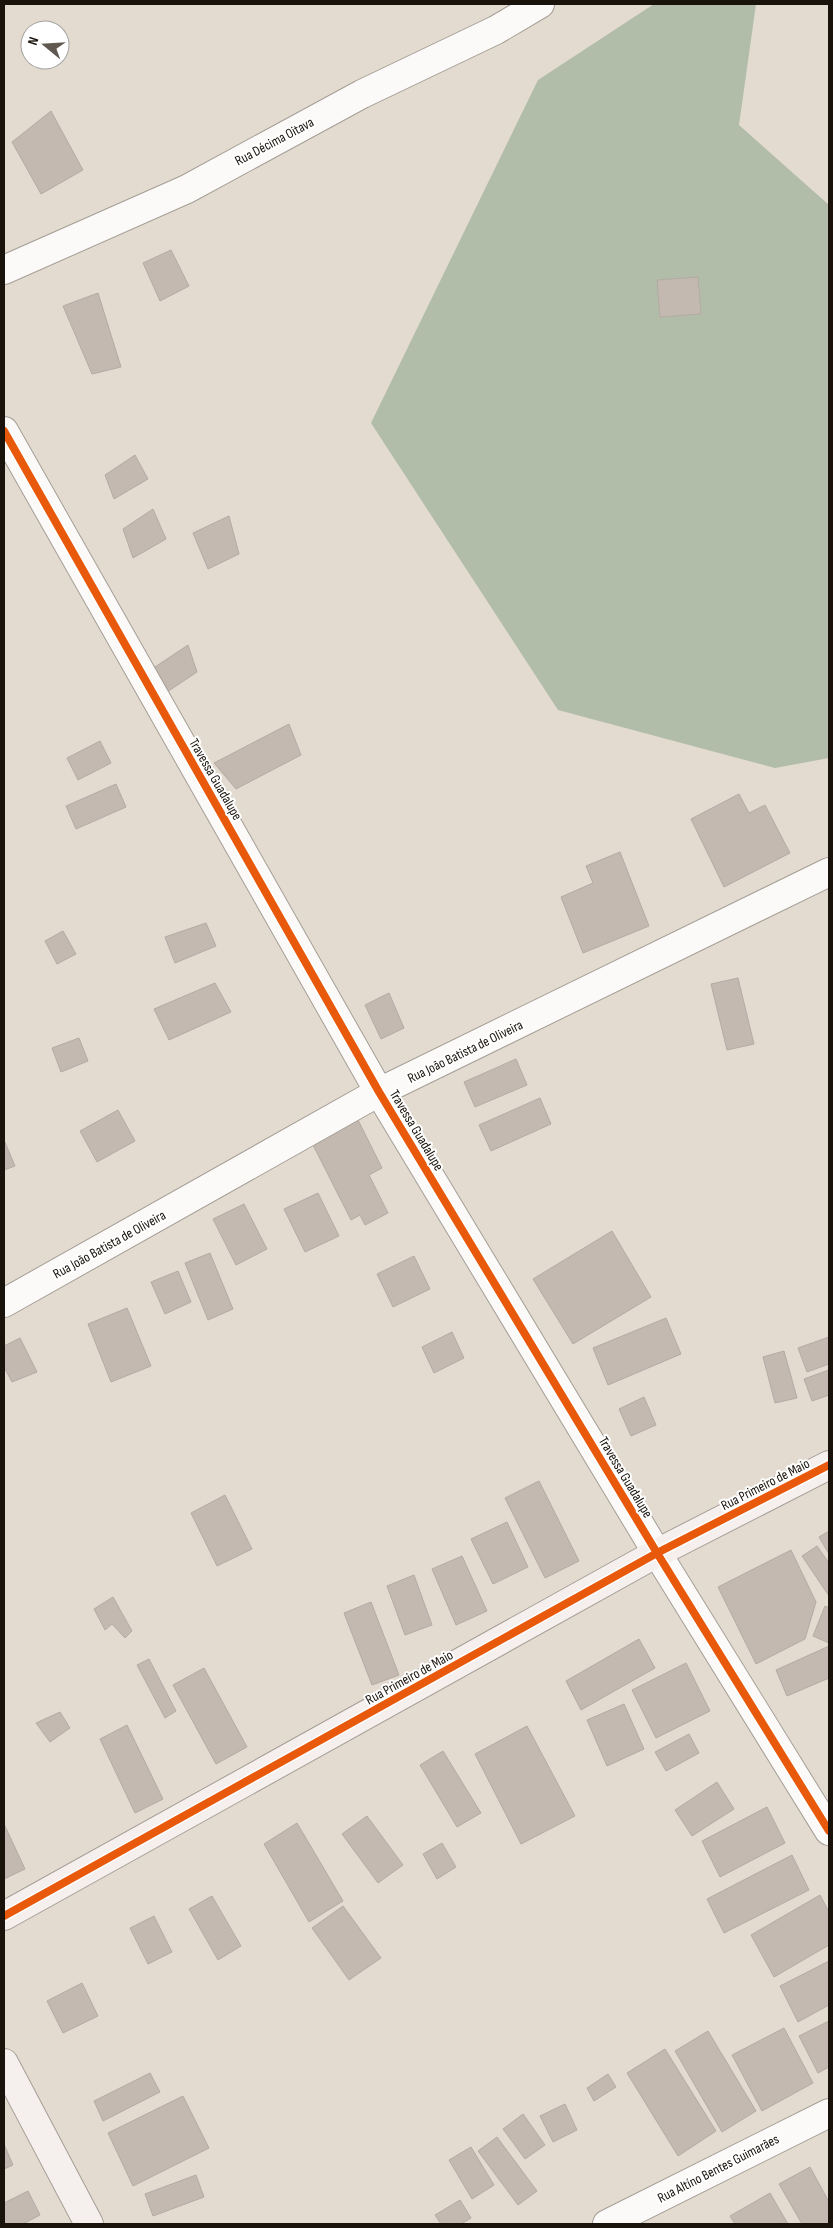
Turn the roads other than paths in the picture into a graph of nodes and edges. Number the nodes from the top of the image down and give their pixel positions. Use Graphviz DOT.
graph roads {
  1 [pos="540,4"];
  2 [pos="4,270"];
  3 [pos="4,431"];
  4 [pos="829,872"];
  5 [pos="379,1092"];
  6 [pos="4,1302"];
  7 [pos="829,1465"];
  8 [pos="657,1553"];
  9 [pos="829,1831"];
  10 [pos="4,1916"];
  11 [pos="4,2063"];
  12 [pos="829,2113"];
  13 [pos="89,2224"];
  14 [pos="607,2224"];
  1 -- 2 [label="street, Rua Décima Oitava"];
  3 -- 5 [label="street, Travessa Guadalupe"];
  4 -- 5 [label="street, Rua João Batista de Oliveira"];
  5 -- 6 [label="street, Rua João Batista de Oliveira"];
  5 -- 8 [label="street, Travessa Guadalupe"];
  7 -- 8 [label="street, Rua Primeiro de Maio"];
  8 -- 9 [label="street, Travessa Guadalupe"];
  8 -- 10 [label="street, Rua Primeiro de Maio"];
  11 -- 13 [label="street"];
  12 -- 14 [label="street, Rua Altíno Bentes Guimarães"];
}
